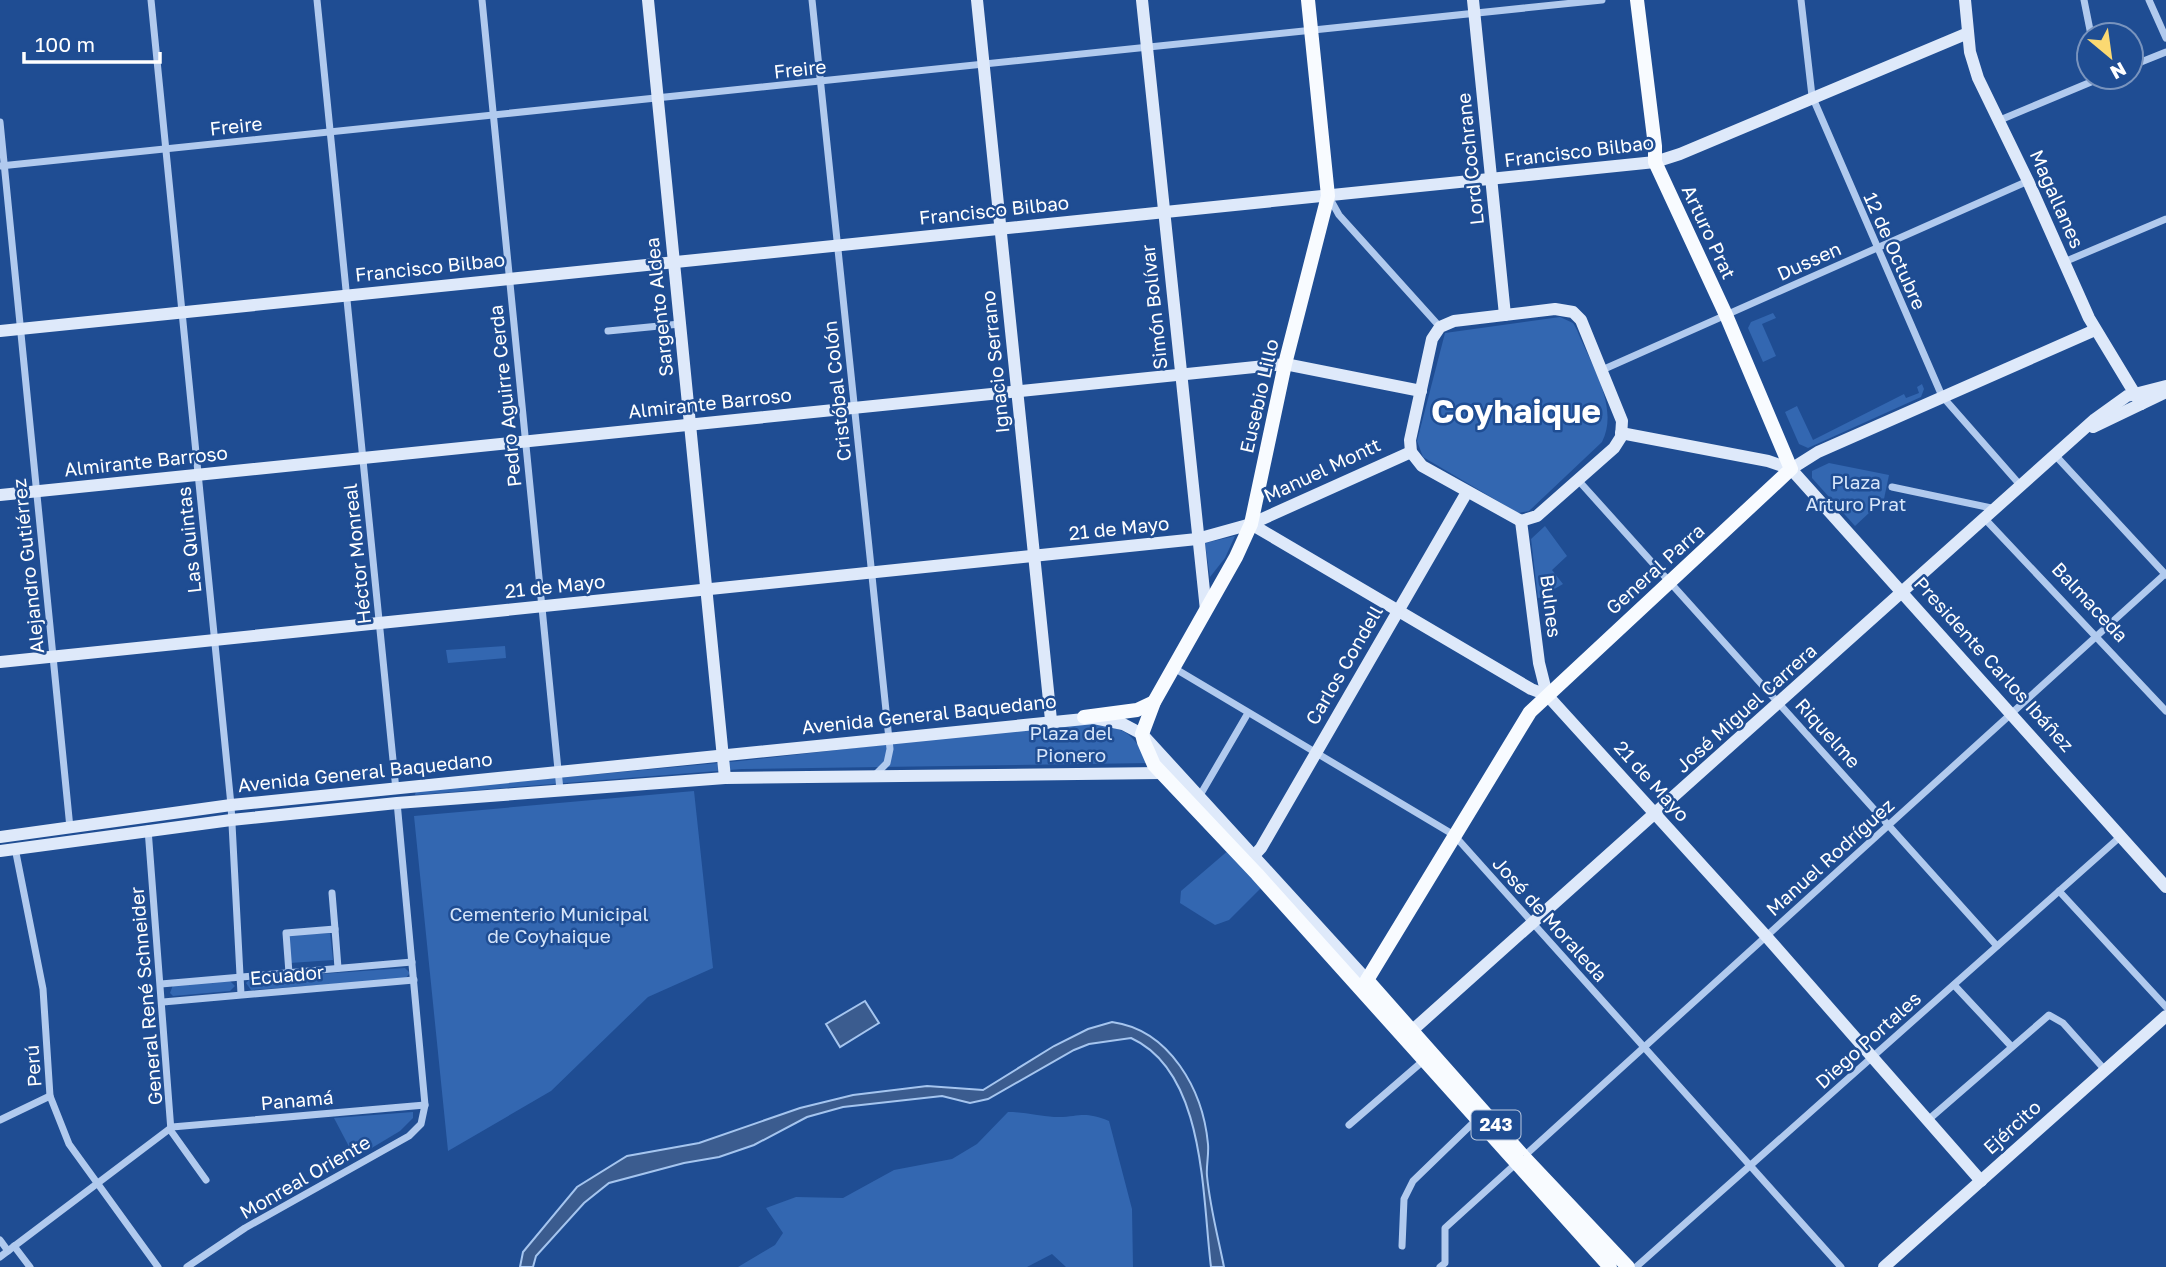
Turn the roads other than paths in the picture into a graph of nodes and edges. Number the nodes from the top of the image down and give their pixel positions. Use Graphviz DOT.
graph roads {
  1 [pos="151,0"];
  2 [pos="317,0"];
  3 [pos="482,0"];
  4 [pos="648,0"];
  5 [pos="812,0"];
  6 [pos="977,0"];
  7 [pos="1142,0"];
  8 [pos="1308,0"];
  9 [pos="1473,0"];
  10 [pos="1602,0"];
  11 [pos="1636,0"];
  12 [pos="1801,0"];
  13 [pos="1965,0"];
  14 [pos="2084,0"];
  15 [pos="2149,0"];
  16 [pos="1475,14"];
  17 [pos="2088,21"];
  18 [pos="1312,31"];
  19 [pos="1968,33"];
  20 [pos="2166,38"];
  21 [pos="1147,48"];
  22 [pos="2166,52"];
  23 [pos="2145,60"];
  24 [pos="984,66"];
  25 [pos="821,82"];
  26 [pos="2075,89"];
  27 [pos="1812,96"];
  28 [pos="658,99"];
  29 [pos="493,116"];
  30 [pos="2000,120"];
  31 [pos="0,122"];
  32 [pos="331,132"];
  33 [pos="166,149"];
  34 [pos="1655,162"];
  35 [pos="2,166"];
  36 [pos="1492,181"];
  37 [pos="2028,181"];
  38 [pos="1328,196"];
  39 [pos="1164,212"];
  40 [pos="2166,219"];
  41 [pos="1000,229"];
  42 [pos="838,245"];
  43 [pos="1876,248"];
  44 [pos="674,262"];
  45 [pos="2064,262"];
  46 [pos="509,279"];
  47 [pos="347,295"];
  48 [pos="182,312"];
  49 [pos="1505,315"];
  50 [pos="1726,315"];
  51 [pos="680,324"];
  52 [pos="1440,327"];
  53 [pos="21,329"];
  54 [pos="2095,330"];
  55 [pos="0,331"];
  56 [pos="608,331"];
  57 [pos="1285,364"];
  58 [pos="1602,370"];
  59 [pos="1180,374"];
  60 [pos="2166,386"];
  61 [pos="1017,391"];
  62 [pos="1421,391"];
  63 [pos="2166,393"];
  64 [pos="1942,396"];
  65 [pos="2137,399"];
  66 [pos="855,408"];
  67 [pos="690,424"];
  68 [pos="1621,433"];
  69 [pos="526,441"];
  70 [pos="1411,452"];
  71 [pos="2056,455"];
  72 [pos="363,458"];
  73 [pos="1791,469"];
  74 [pos="198,475"];
  75 [pos="1578,480"];
  76 [pos="2021,486"];
  77 [pos="1892,487"];
  78 [pos="37,491"];
  79 [pos="1467,492"];
  80 [pos="0,495"];
  81 [pos="1996,509"];
  82 [pos="1985,519"];
  83 [pos="1521,521"];
  84 [pos="1251,524"];
  85 [pos="1197,539"];
  86 [pos="1034,556"];
  87 [pos="871,573"];
  88 [pos="2166,575"];
  89 [pos="1670,581"];
  90 [pos="706,590"];
  91 [pos="1904,593"];
  92 [pos="542,607"];
  93 [pos="1206,610"];
  94 [pos="1398,611"];
  95 [pos="380,623"];
  96 [pos="2096,637"];
  97 [pos="214,640"];
  98 [pos="53,657"];
  99 [pos="0,662"];
  100 [pos="1539,663"];
  101 [pos="1173,668"];
  102 [pos="1514,679"];
  103 [pos="1547,695"];
  104 [pos="1154,702"];
  105 [pos="1780,704"];
  106 [pos="2166,711"];
  107 [pos="1248,713"];
  108 [pos="2012,713"];
  109 [pos="1084,717"];
  110 [pos="1051,720"];
  111 [pos="1142,734"];
  112 [pos="887,737"];
  113 [pos="1316,752"];
  114 [pos="723,755"];
  115 [pos="559,773"];
  116 [pos="1161,773"];
  117 [pos="876,774"];
  118 [pos="725,778"];
  119 [pos="396,788"];
  120 [pos="560,790"];
  121 [pos="1199,797"];
  122 [pos="397,803"];
  123 [pos="231,805"];
  124 [pos="146,815"];
  125 [pos="1656,815"];
  126 [pos="231,820"];
  127 [pos="70,825"];
  128 [pos="1889,825"];
  129 [pos="148,829"];
  130 [pos="6,835"];
  131 [pos="1454,835"];
  132 [pos="2121,836"];
  133 [pos="71,839"];
  134 [pos="15,847"];
  135 [pos="0,851"];
  136 [pos="1250,860"];
  137 [pos="2166,887"];
  138 [pos="2059,891"];
  139 [pos="332,894"];
  140 [pos="1533,924"];
  141 [pos="335,929"];
  142 [pos="1766,936"];
  143 [pos="1997,946"];
  144 [pos="412,962"];
  145 [pos="338,968"];
  146 [pos="289,973"];
  147 [pos="240,977"];
  148 [pos="414,980"];
  149 [pos="1349,980"];
  150 [pos="1367,980"];
  151 [pos="161,984"];
  152 [pos="1954,985"];
  153 [pos="241,994"];
  154 [pos="163,1002"];
  155 [pos="2166,1007"];
  156 [pos="2166,1016"];
  157 [pos="1408,1034"];
  158 [pos="1644,1046"];
  159 [pos="2011,1046"];
  160 [pos="1872,1057"];
  161 [pos="1423,1061"];
  162 [pos="2105,1070"];
  163 [pos="50,1096"];
  164 [pos="425,1105"];
  165 [pos="0,1120"];
  166 [pos="1476,1120"];
  167 [pos="1928,1120"];
  168 [pos="1349,1125"];
  169 [pos="172,1127"];
  170 [pos="1519,1159"];
  171 [pos="1750,1166"];
  172 [pos="206,1180"];
  173 [pos="1981,1181"];
  174 [pos="96,1185"];
  175 [pos="0,1240"];
  176 [pos="1402,1246"];
  177 [pos="11,1249"];
  178 [pos="0,1257"];
  179 [pos="30,1267"];
  180 [pos="158,1267"];
  181 [pos="187,1267"];
  182 [pos="1440,1267"];
  183 [pos="1609,1267"];
  184 [pos="1628,1267"];
  185 [pos="1636,1267"];
  186 [pos="1840,1267"];
  187 [pos="1884,1267"];
  1 -- 33 [label="street, Las Quintas"];
  2 -- 32 [label="street, Héctor Monreal"];
  3 -- 29 [label="street, Pedro Aguirre Cerda"];
  4 -- 28 [label="street, Sargento Aldea"];
  5 -- 25 [label="street, Cristóbal Colón"];
  6 -- 24 [label="street, Ignacio Serrano"];
  7 -- 21 [label="street, Simón Bolívar"];
  8 -- 18 [label="main road, Eusebio Lillo"];
  9 -- 16 [label="street, Lord Cochrane"];
  10 -- 16 [label="street, Freire"];
  11 -- 34 [label="main road, Arturo Prat"];
  12 -- 27 [label="street, 12 de Octubre"];
  13 -- 19 [label="street, Magallanes"];
  14 -- 17 [label="street"];
  15 -- 20 [label="street"];
  16 -- 18 [label="street, Freire"];
  16 -- 36 [label="street, Lord Cochrane"];
  18 -- 21 [label="street, Freire"];
  18 -- 38 [label="main road, Eusebio Lillo"];
  19 -- 27 [label="street, Francisco Bilbao"];
  19 -- 30 [label="street, Magallanes"];
  21 -- 24 [label="street, Freire"];
  21 -- 39 [label="street, Simón Bolívar"];
  22 -- 23 [label="street"];
  24 -- 25 [label="street, Freire"];
  24 -- 41 [label="street, Ignacio Serrano"];
  25 -- 28 [label="street, Freire"];
  25 -- 42 [label="street, Cristóbal Colón"];
  26 -- 30 [label="street"];
  27 -- 34 [label="street, Francisco Bilbao"];
  27 -- 43 [label="street, 12 de Octubre"];
  28 -- 29 [label="street, Freire"];
  28 -- 44 [label="street, Sargento Aldea"];
  29 -- 32 [label="street, Freire"];
  29 -- 46 [label="street, Pedro Aguirre Cerda"];
  30 -- 37 [label="street, Magallanes"];
  31 -- 35 [label="street, Alejandro Gutiérrez"];
  32 -- 33 [label="street, Freire"];
  32 -- 47 [label="street, Héctor Monreal"];
  33 -- 35 [label="street, Freire"];
  33 -- 48 [label="street, Las Quintas"];
  34 -- 36 [label="street, Francisco Bilbao"];
  34 -- 50 [label="main road, Arturo Prat"];
  35 -- 53 [label="street, Alejandro Gutiérrez"];
  36 -- 38 [label="street, Francisco Bilbao"];
  36 -- 49 [label="street, Lord Cochrane"];
  37 -- 43 [label="street, Dussen"];
  37 -- 45 [label="street, Magallanes"];
  38 -- 39 [label="street, Francisco Bilbao"];
  38 -- 52 [label="street"];
  38 -- 57 [label="main road, Eusebio Lillo"];
  39 -- 41 [label="street, Francisco Bilbao"];
  39 -- 59 [label="street, Simón Bolívar"];
  40 -- 45 [label="street"];
  41 -- 42 [label="street, Francisco Bilbao"];
  41 -- 61 [label="street, Ignacio Serrano"];
  42 -- 44 [label="street, Francisco Bilbao"];
  42 -- 66 [label="street, Cristóbal Colón"];
  43 -- 50 [label="street, Dussen"];
  43 -- 64 [label="street, 12 de Octubre"];
  44 -- 46 [label="street, Francisco Bilbao"];
  44 -- 51 [label="street, Sargento Aldea"];
  45 -- 54 [label="street, Magallanes"];
  46 -- 47 [label="street, Francisco Bilbao"];
  46 -- 69 [label="street, Pedro Aguirre Cerda"];
  47 -- 48 [label="street, Francisco Bilbao"];
  47 -- 72 [label="street, Héctor Monreal"];
  48 -- 53 [label="street, Francisco Bilbao"];
  48 -- 74 [label="street, Las Quintas"];
  49 -- 52 [label="street"];
  49 -- 58 [label="street"];
  50 -- 58 [label="street, Dussen"];
  50 -- 73 [label="main road, Arturo Prat"];
  51 -- 56 [label="street"];
  51 -- 67 [label="street, Sargento Aldea"];
  52 -- 62 [label="street"];
  53 -- 55 [label="street, Francisco Bilbao"];
  53 -- 78 [label="street, Alejandro Gutiérrez"];
  54 -- 64 [label="street, General Parra"];
  54 -- 65 [label="street, Magallanes"];
  57 -- 59 [label="street, Almirante Barroso"];
  57 -- 62 [label="street, Almirante Barroso"];
  57 -- 84 [label="main road, Eusebio Lillo"];
  58 -- 68 [label="street"];
  59 -- 61 [label="street, Almirante Barroso"];
  59 -- 85 [label="street, Simón Bolívar"];
  60 -- 65 [label="street, José Miguel Carrera"];
  61 -- 66 [label="street, Almirante Barroso"];
  61 -- 86 [label="street, Ignacio Serrano"];
  62 -- 70 [label="street"];
  63 -- 65 [label="street, José Miguel Carrera"];
  64 -- 73 [label="street, General Parra"];
  64 -- 76 [label="street, 12 de Octubre"];
  65 -- 71 [label="street, José Miguel Carrera"];
  66 -- 67 [label="street, Almirante Barroso"];
  66 -- 87 [label="street, Cristóbal Colón"];
  67 -- 69 [label="street, Almirante Barroso"];
  67 -- 90 [label="street, Sargento Aldea"];
  68 -- 73 [label="street"];
  68 -- 75 [label="street"];
  69 -- 72 [label="street, Almirante Barroso"];
  69 -- 92 [label="street, Pedro Aguirre Cerda"];
  70 -- 79 [label="street"];
  70 -- 84 [label="street, Manuel Montt"];
  71 -- 76 [label="street, José Miguel Carrera"];
  71 -- 88 [label="street"];
  72 -- 74 [label="street, Almirante Barroso"];
  72 -- 95 [label="street, Héctor Monreal"];
  73 -- 89 [label="main road, General Parra"];
  73 -- 91 [label="street, Presidente Carlos Ibáñez"];
  74 -- 78 [label="street, Almirante Barroso"];
  74 -- 97 [label="street, Las Quintas"];
  75 -- 83 [label="street"];
  75 -- 89 [label="street, Riquelme"];
  76 -- 81 [label="street, José Miguel Carrera"];
  77 -- 81 [label="street"];
  78 -- 80 [label="street, Almirante Barroso"];
  78 -- 98 [label="street, Alejandro Gutiérrez"];
  79 -- 83 [label="street"];
  79 -- 94 [label="street, Carlos Condell"];
  81 -- 82 [label="street, José Miguel Carrera"];
  82 -- 91 [label="street, José Miguel Carrera"];
  82 -- 96 [label="street, Balmaceda"];
  83 -- 100 [label="street, Bulnes"];
  84 -- 85 [label="street, 21 de Mayo"];
  84 -- 93 [label="main road, Eusebio Lillo"];
  84 -- 94 [label="street, 21 de Mayo"];
  85 -- 86 [label="street, 21 de Mayo"];
  85 -- 93 [label="street, Simón Bolívar"];
  86 -- 87 [label="street, 21 de Mayo"];
  86 -- 110 [label="street, Ignacio Serrano"];
  87 -- 90 [label="street, 21 de Mayo"];
  87 -- 112 [label="street, Cristóbal Colón"];
  88 -- 96 [label="street, Manuel Rodríguez"];
  89 -- 103 [label="main road, General Parra"];
  89 -- 105 [label="street, Riquelme"];
  90 -- 92 [label="street, 21 de Mayo"];
  90 -- 114 [label="street, Sargento Aldea"];
  91 -- 105 [label="street, José Miguel Carrera"];
  91 -- 108 [label="street, Presidente Carlos Ibáñez"];
  92 -- 95 [label="street, 21 de Mayo"];
  92 -- 115 [label="street, Pedro Aguirre Cerda"];
  93 -- 101 [label="main road, Eusebio Lillo"];
  94 -- 102 [label="street, 21 de Mayo"];
  94 -- 113 [label="street, Carlos Condell"];
  95 -- 97 [label="street, 21 de Mayo"];
  95 -- 119 [label="street, Héctor Monreal"];
  96 -- 106 [label="street, Balmaceda"];
  96 -- 108 [label="street, Manuel Rodríguez"];
  97 -- 98 [label="street, 21 de Mayo"];
  97 -- 123 [label="street, Las Quintas"];
  98 -- 99 [label="street, 21 de Mayo"];
  98 -- 127 [label="street, Alejandro Gutiérrez"];
  100 -- 102 [label="street"];
  100 -- 103 [label="street, Bulnes"];
  101 -- 104 [label="main road, Eusebio Lillo"];
  101 -- 107 [label="street, José de Moraleda"];
  102 -- 103 [label="street, 21 de Mayo"];
  103 -- 125 [label="street, 21 de Mayo"];
  103 -- 131 [label="main road, General Parra"];
  104 -- 109 [label="main road"];
  104 -- 111 [label="main road, Eusebio Lillo"];
  105 -- 125 [label="street, José Miguel Carrera"];
  105 -- 128 [label="street, Riquelme"];
  107 -- 113 [label="street, José de Moraleda"];
  107 -- 121 [label="street"];
  108 -- 128 [label="street, Manuel Rodríguez"];
  108 -- 132 [label="street, Presidente Carlos Ibáñez"];
  109 -- 110 [label="street, Avenida General Baquedano / 243"];
  109 -- 111 [label="street, Avenida General Baquedano / 243"];
  110 -- 112 [label="street, Avenida General Baquedano / 243"];
  111 -- 116 [label="main road"];
  111 -- 121 [label="street, Avenida General Baquedano / 243"];
  112 -- 114 [label="street, Avenida General Baquedano / 243"];
  112 -- 117 [label="street, Cristóbal Colón"];
  113 -- 131 [label="street, José de Moraleda"];
  113 -- 136 [label="street, Carlos Condell"];
  114 -- 115 [label="street, Avenida General Baquedano / 243"];
  114 -- 118 [label="street, Sargento Aldea"];
  115 -- 119 [label="street, Avenida General Baquedano / 243"];
  115 -- 120 [label="street, Pedro Aguirre Cerda"];
  116 -- 117 [label="street, Avenida General Baquedano"];
  116 -- 136 [label="main road, Avenida General Baquedano / 243"];
  117 -- 118 [label="street, Avenida General Baquedano"];
  118 -- 120 [label="street, Avenida General Baquedano"];
  119 -- 122 [label="street, Héctor Monreal"];
  119 -- 123 [label="street, Avenida General Baquedano / 243"];
  120 -- 122 [label="street, Avenida General Baquedano"];
  121 -- 136 [label="street, Avenida General Baquedano / 243"];
  122 -- 126 [label="street, Avenida General Baquedano"];
  122 -- 144 [label="street, Héctor Monreal"];
  123 -- 124 [label="street, Avenida General Baquedano / 243"];
  123 -- 126 [label="street, Las Quintas"];
  124 -- 127 [label="street, Avenida General Baquedano / 243"];
  124 -- 129 [label="street, General René Schneider"];
  125 -- 140 [label="street, José Miguel Carrera"];
  125 -- 142 [label="street, 21 de Mayo"];
  126 -- 129 [label="street, Avenida General Baquedano"];
  126 -- 147 [label="street, Las Quintas"];
  127 -- 130 [label="street, Avenida General Baquedano / 243"];
  127 -- 133 [label="street, Alejandro Gutiérrez"];
  128 -- 142 [label="street, Manuel Rodríguez"];
  128 -- 143 [label="street, Riquelme"];
  129 -- 133 [label="street, Avenida General Baquedano"];
  129 -- 151 [label="street, General René Schneider"];
  130 -- 134 [label="street, Perú"];
  131 -- 140 [label="street, José de Moraleda"];
  131 -- 150 [label="main road, General Parra"];
  132 -- 137 [label="street, Presidente Carlos Ibáñez"];
  132 -- 138 [label="street, Diego Portales"];
  133 -- 134 [label="street, Avenida General Baquedano"];
  134 -- 135 [label="street, Avenida General Baquedano"];
  134 -- 163 [label="street, Perú"];
  136 -- 149 [label="main road, Avenida General Baquedano / 243"];
  136 -- 150 [label="street, Avenida General Baquedano / 243"];
  138 -- 143 [label="street, Diego Portales"];
  138 -- 155 [label="street"];
  139 -- 141 [label="street"];
  140 -- 157 [label="street, José Miguel Carrera"];
  140 -- 158 [label="street, José de Moraleda"];
  141 -- 145 [label="street"];
  141 -- 146 [label="street"];
  142 -- 158 [label="street, Manuel Rodríguez"];
  142 -- 160 [label="street, 21 de Mayo"];
  143 -- 152 [label="street, Diego Portales"];
  144 -- 145 [label="street, Ecuador"];
  144 -- 148 [label="street, Héctor Monreal"];
  145 -- 146 [label="street, Ecuador"];
  146 -- 147 [label="street, Ecuador"];
  147 -- 151 [label="street, Ecuador"];
  147 -- 153 [label="street, Las Quintas"];
  148 -- 153 [label="street, Ecuador"];
  148 -- 164 [label="street, Héctor Monreal"];
  149 -- 150 [label="main road"];
  149 -- 157 [label="main road, Avenida General Baquedano / 243"];
  150 -- 157 [label="main road, Avenida General Baquedano / 243"];
  151 -- 154 [label="street, General René Schneider"];
  152 -- 159 [label="street"];
  152 -- 160 [label="street, Diego Portales"];
  153 -- 154 [label="street, Ecuador"];
  154 -- 169 [label="street, General René Schneider"];
  156 -- 162 [label="street, Ejército"];
  157 -- 161 [label="main road, Avenida General Baquedano / 243"];
  157 -- 170 [label="main road, Avenida General Baquedano / 243"];
  158 -- 170 [label="street, Manuel Rodríguez"];
  158 -- 171 [label="street, José de Moraleda"];
  159 -- 162 [label="street"];
  159 -- 167 [label="street"];
  160 -- 167 [label="street, 21 de Mayo"];
  160 -- 171 [label="street, Diego Portales"];
  161 -- 166 [label="main road, Avenida General Baquedano / 243"];
  161 -- 168 [label="street"];
  162 -- 173 [label="street, Ejército"];
  163 -- 165 [label="street"];
  163 -- 174 [label="street, Perú"];
  164 -- 169 [label="street, Panamá"];
  164 -- 181 [label="street, Monreal Oriente"];
  166 -- 170 [label="main road, Avenida General Baquedano / 243"];
  166 -- 176 [label="street"];
  167 -- 173 [label="street, 21 de Mayo"];
  169 -- 172 [label="street"];
  169 -- 174 [label="street, General René Schneider"];
  170 -- 182 [label="street, Manuel Rodríguez"];
  170 -- 183 [label="main road, Avenida General Baquedano / 243"];
  170 -- 184 [label="main road, Avenida General Baquedano / 243"];
  171 -- 185 [label="street, Diego Portales"];
  171 -- 186 [label="street, José de Moraleda"];
  173 -- 187 [label="street, Ejército"];
  174 -- 177 [label="street, General René Schneider"];
  174 -- 180 [label="street, Perú"];
  175 -- 177 [label="street"];
  177 -- 178 [label="street, General René Schneider"];
  177 -- 179 [label="street"];
}
